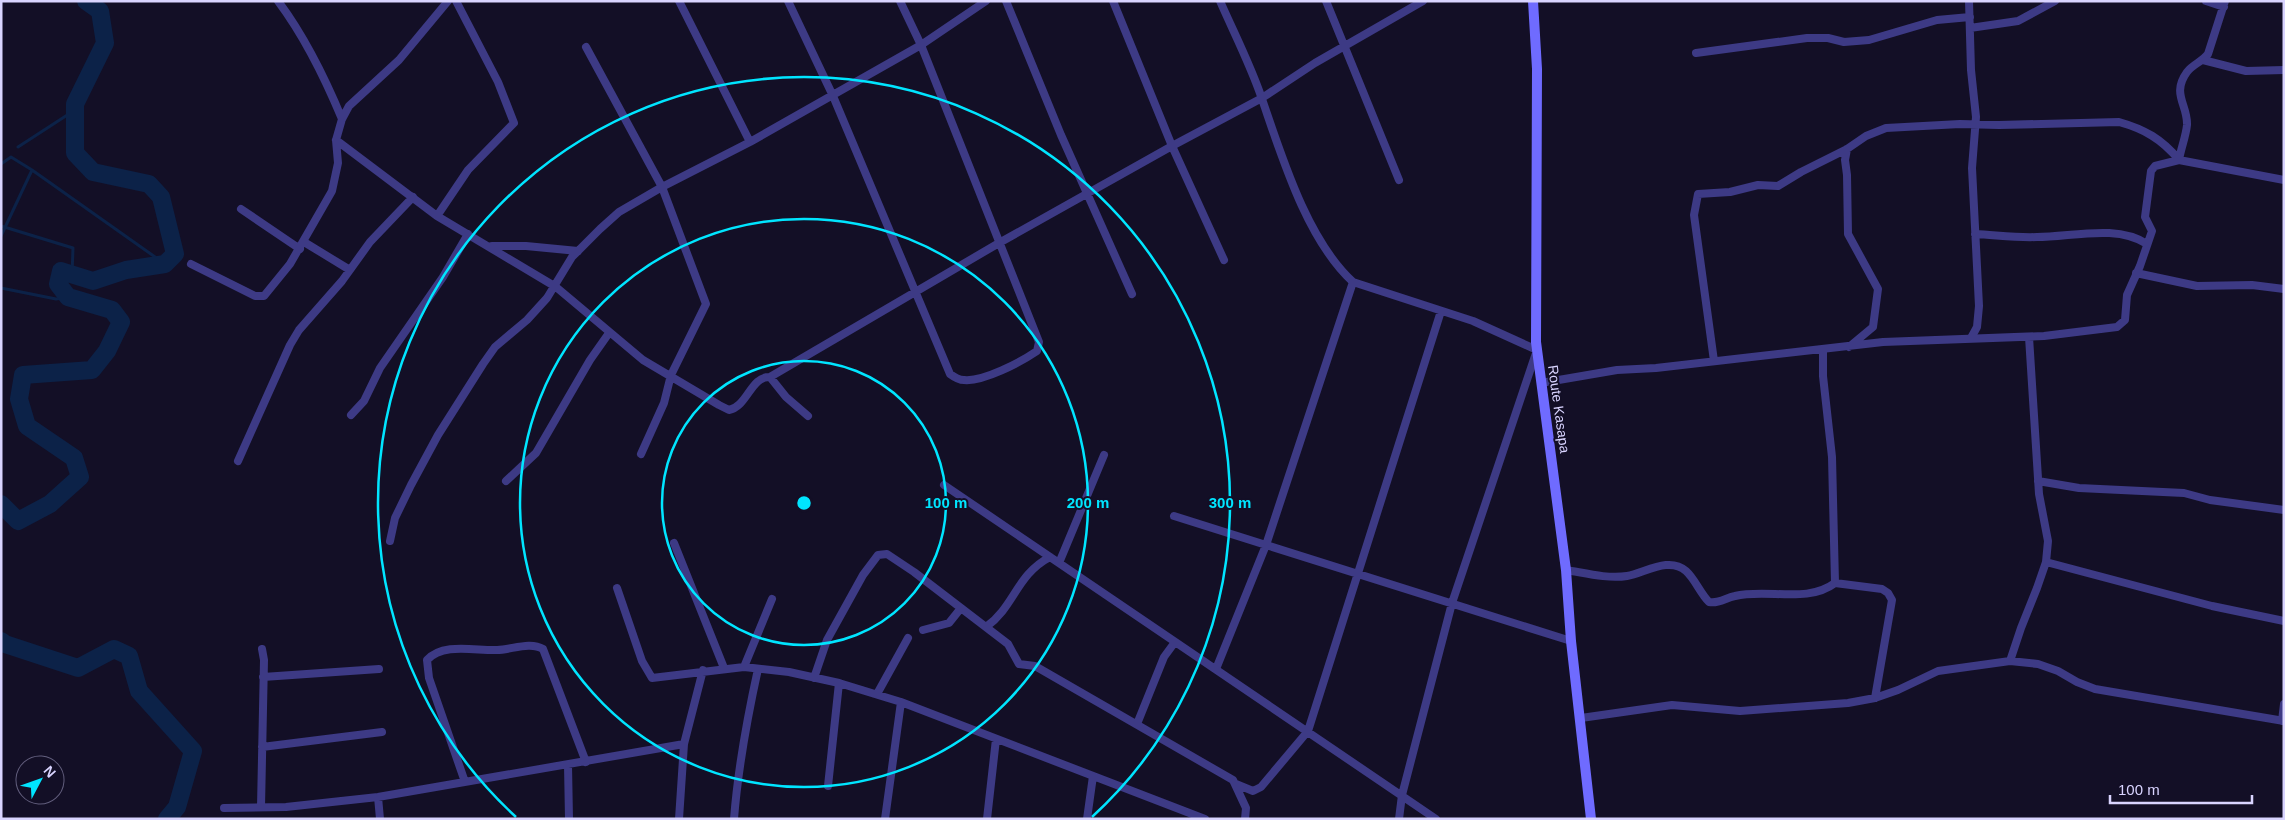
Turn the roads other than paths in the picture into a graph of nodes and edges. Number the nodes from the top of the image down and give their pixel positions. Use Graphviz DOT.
graph roads {
  1 [pos="278,1"];
  2 [pos="448,1"];
  3 [pos="456,1"];
  4 [pos="679,1"];
  5 [pos="788,1"];
  6 [pos="900,1"];
  7 [pos="986,1"];
  8 [pos="1006,1"];
  9 [pos="1113,1"];
  10 [pos="1220,1"];
  11 [pos="1326,1"];
  12 [pos="1422,1"];
  13 [pos="1533,1"];
  14 [pos="1969,1"];
  15 [pos="2055,1"];
  16 [pos="2206,1"];
  17 [pos="2224,4"];
  18 [pos="1970,17"];
  19 [pos="1970,28"];
  20 [pos="921,45"];
  21 [pos="1346,46"];
  22 [pos="586,48"];
  23 [pos="1696,53"];
  24 [pos="2203,60"];
  25 [pos="2284,70"];
  26 [pos="833,96"];
  27 [pos="1262,98"];
  28 [pos="342,119"];
  29 [pos="1975,124"];
  30 [pos="336,140"];
  31 [pos="750,142"];
  32 [pos="1172,146"];
  33 [pos="1847,149"];
  34 [pos="2179,160"];
  35 [pos="1398,180"];
  36 [pos="2284,180"];
  37 [pos="662,187"];
  38 [pos="1088,194"];
  39 [pos="412,197"];
  40 [pos="241,209"];
  41 [pos="437,216"];
  42 [pos="468,234"];
  43 [pos="1975,234"];
  44 [pos="999,243"];
  45 [pos="2147,244"];
  46 [pos="302,245"];
  47 [pos="490,246"];
  48 [pos="578,251"];
  49 [pos="1224,260"];
  50 [pos="191,264"];
  51 [pos="350,270"];
  52 [pos="2136,273"];
  53 [pos="1353,282"];
  54 [pos="556,286"];
  55 [pos="2284,289"];
  56 [pos="917,292"];
  57 [pos="1132,294"];
  58 [pos="1441,311"];
  59 [pos="609,333"];
  60 [pos="2028,337"];
  61 [pos="1971,338"];
  62 [pos="1849,347"];
  63 [pos="1823,349"];
  64 [pos="1537,350"];
  65 [pos="1714,362"];
  66 [pos="671,375"];
  67 [pos="770,377"];
  68 [pos="1541,383"];
  69 [pos="351,415"];
  70 [pos="808,416"];
  71 [pos="641,454"];
  72 [pos="1104,455"];
  73 [pos="238,461"];
  74 [pos="506,481"];
  75 [pos="2038,481"];
  76 [pos="944,485"];
  77 [pos="2284,510"];
  78 [pos="1174,516"];
  79 [pos="390,541"];
  80 [pos="674,543"];
  81 [pos="1266,545"];
  82 [pos="1050,557"];
  83 [pos="2046,562"];
  84 [pos="1059,563"];
  85 [pos="1566,570"];
  86 [pos="1359,574"];
  87 [pos="1835,583"];
  88 [pos="617,588"];
  89 [pos="772,599"];
  90 [pos="1452,603"];
  91 [pos="961,608"];
  92 [pos="2284,620"];
  93 [pos="986,627"];
  94 [pos="923,630"];
  95 [pos="908,638"];
  96 [pos="1571,641"];
  97 [pos="1175,642"];
  98 [pos="262,649"];
  99 [pos="2010,661"];
  100 [pos="744,667"];
  101 [pos="724,668"];
  102 [pos="379,669"];
  103 [pos="758,669"];
  104 [pos="1216,669"];
  105 [pos="703,670"];
  106 [pos="263,677"];
  107 [pos="814,678"];
  108 [pos="839,683"];
  109 [pos="878,694"];
  110 [pos="1875,698"];
  111 [pos="901,702"];
  112 [pos="2284,704"];
  113 [pos="1581,718"];
  114 [pos="2283,721"];
  115 [pos="1137,724"];
  116 [pos="1308,731"];
  117 [pos="382,732"];
  118 [pos="996,739"];
  119 [pos="684,744"];
  120 [pos="262,747"];
  121 [pos="586,762"];
  122 [pos="568,765"];
  123 [pos="1093,776"];
  124 [pos="464,782"];
  125 [pos="1236,784"];
  126 [pos="828,786"];
  127 [pos="1402,794"];
  128 [pos="378,797"];
  129 [pos="262,807"];
  130 [pos="224,808"];
  131 [pos="1191,816"];
  132 [pos="380,819"];
  133 [pos="569,819"];
  134 [pos="679,819"];
  135 [pos="734,819"];
  136 [pos="885,819"];
  137 [pos="988,819"];
  138 [pos="1087,819"];
  139 [pos="1205,819"];
  140 [pos="1245,819"];
  141 [pos="1399,819"];
  142 [pos="1436,819"];
  143 [pos="1591,819"];
  1 -- 28 [label="street"];
  2 -- 28 [label="street"];
  3 -- 41 [label="street"];
  4 -- 31 [label="street"];
  5 -- 26 [label="street"];
  6 -- 20 [label="street"];
  7 -- 20 [label="street"];
  8 -- 38 [label="street"];
  9 -- 32 [label="street"];
  10 -- 27 [label="street"];
  11 -- 21 [label="street"];
  12 -- 21 [label="street"];
  13 -- 64 [label="main road, Route Kasapa"];
  14 -- 18 [label="street"];
  15 -- 19 [label="street"];
  16 -- 17 [label="street"];
  17 -- 24 [label="street"];
  18 -- 19 [label="street"];
  18 -- 23 [label="street"];
  19 -- 29 [label="street"];
  20 -- 26 [label="street"];
  20 -- 44 [label="street"];
  21 -- 27 [label="street"];
  21 -- 35 [label="street"];
  22 -- 37 [label="street"];
  24 -- 25 [label="street"];
  24 -- 34 [label="street"];
  26 -- 31 [label="street"];
  26 -- 56 [label="street"];
  27 -- 32 [label="street"];
  27 -- 53 [label="street"];
  28 -- 30 [label="street"];
  29 -- 33 [label="street"];
  29 -- 34 [label="street"];
  29 -- 43 [label="street"];
  30 -- 39 [label="street"];
  30 -- 46 [label="street"];
  31 -- 37 [label="street"];
  32 -- 38 [label="street"];
  32 -- 49 [label="street"];
  33 -- 62 [label="street"];
  33 -- 65 [label="street"];
  34 -- 36 [label="street"];
  34 -- 45 [label="street"];
  37 -- 48 [label="street"];
  37 -- 66 [label="street"];
  38 -- 44 [label="street"];
  38 -- 57 [label="street"];
  39 -- 41 [label="street"];
  39 -- 51 [label="street"];
  40 -- 46 [label="street"];
  41 -- 42 [label="street"];
  42 -- 47 [label="street"];
  42 -- 69 [label="street"];
  43 -- 45 [label="street"];
  43 -- 61 [label="street"];
  44 -- 56 [label="street"];
  44 -- 56 [label="street"];
  45 -- 52 [label="street"];
  46 -- 50 [label="street"];
  46 -- 51 [label="street"];
  47 -- 48 [label="street"];
  47 -- 54 [label="street"];
  48 -- 54 [label="street"];
  51 -- 73 [label="street"];
  52 -- 55 [label="street"];
  52 -- 60 [label="street"];
  53 -- 58 [label="street"];
  53 -- 81 [label="street"];
  54 -- 59 [label="street"];
  54 -- 79 [label="street"];
  56 -- 67 [label="street"];
  58 -- 64 [label="street"];
  58 -- 86 [label="street"];
  59 -- 66 [label="street"];
  59 -- 74 [label="street"];
  60 -- 61 [label="street"];
  60 -- 75 [label="street"];
  61 -- 62 [label="street"];
  62 -- 63 [label="street"];
  63 -- 65 [label="street"];
  63 -- 87 [label="street"];
  64 -- 68 [label="main road, Route Kasapa"];
  64 -- 90 [label="street"];
  65 -- 68 [label="street"];
  66 -- 67 [label="street"];
  66 -- 71 [label="street"];
  67 -- 70 [label="street"];
  68 -- 85 [label="main road, Route Kasapa"];
  72 -- 84 [label="street"];
  75 -- 77 [label="street"];
  75 -- 83 [label="street"];
  76 -- 82 [label="street"];
  78 -- 81 [label="street"];
  80 -- 101 [label="street"];
  81 -- 86 [label="street"];
  81 -- 104 [label="street"];
  82 -- 84 [label="street"];
  82 -- 93 [label="street"];
  83 -- 92 [label="street"];
  83 -- 99 [label="street"];
  84 -- 97 [label="street"];
  85 -- 87 [label="street"];
  85 -- 96 [label="main road, Route Kasapa"];
  86 -- 90 [label="street"];
  86 -- 116 [label="street"];
  87 -- 110 [label="street"];
  88 -- 105 [label="street"];
  89 -- 100 [label="street"];
  90 -- 96 [label="street"];
  90 -- 127 [label="street"];
  91 -- 93 [label="street"];
  91 -- 94 [label="street"];
  91 -- 107 [label="street"];
  93 -- 115 [label="street"];
  95 -- 109 [label="street"];
  96 -- 113 [label="main road, Route Kasapa"];
  97 -- 104 [label="street"];
  97 -- 115 [label="street"];
  98 -- 106 [label="street"];
  99 -- 110 [label="street"];
  99 -- 114 [label="street"];
  100 -- 101 [label="street"];
  100 -- 103 [label="street"];
  101 -- 105 [label="street"];
  102 -- 106 [label="street"];
  103 -- 107 [label="street"];
  103 -- 135 [label="street"];
  104 -- 116 [label="street"];
  105 -- 119 [label="street"];
  106 -- 120 [label="street"];
  107 -- 108 [label="street"];
  108 -- 109 [label="street"];
  108 -- 126 [label="street"];
  109 -- 111 [label="street"];
  110 -- 113 [label="street"];
  111 -- 118 [label="street"];
  111 -- 136 [label="street"];
  112 -- 114 [label="street"];
  113 -- 143 [label="main road, Route Kasapa"];
  115 -- 125 [label="street"];
  116 -- 125 [label="street"];
  116 -- 127 [label="street"];
  117 -- 120 [label="street"];
  118 -- 123 [label="street"];
  118 -- 137 [label="street"];
  119 -- 121 [label="street"];
  119 -- 134 [label="street"];
  120 -- 129 [label="street"];
  121 -- 122 [label="street"];
  121 -- 124 [label="street"];
  122 -- 124 [label="street"];
  122 -- 133 [label="street"];
  123 -- 131 [label="street"];
  123 -- 138 [label="street"];
  124 -- 128 [label="street"];
  125 -- 140 [label="street"];
  127 -- 141 [label="street"];
  127 -- 142 [label="street"];
  128 -- 129 [label="street"];
  128 -- 132 [label="street"];
  129 -- 130 [label="street"];
  131 -- 139 [label="street"];
}
